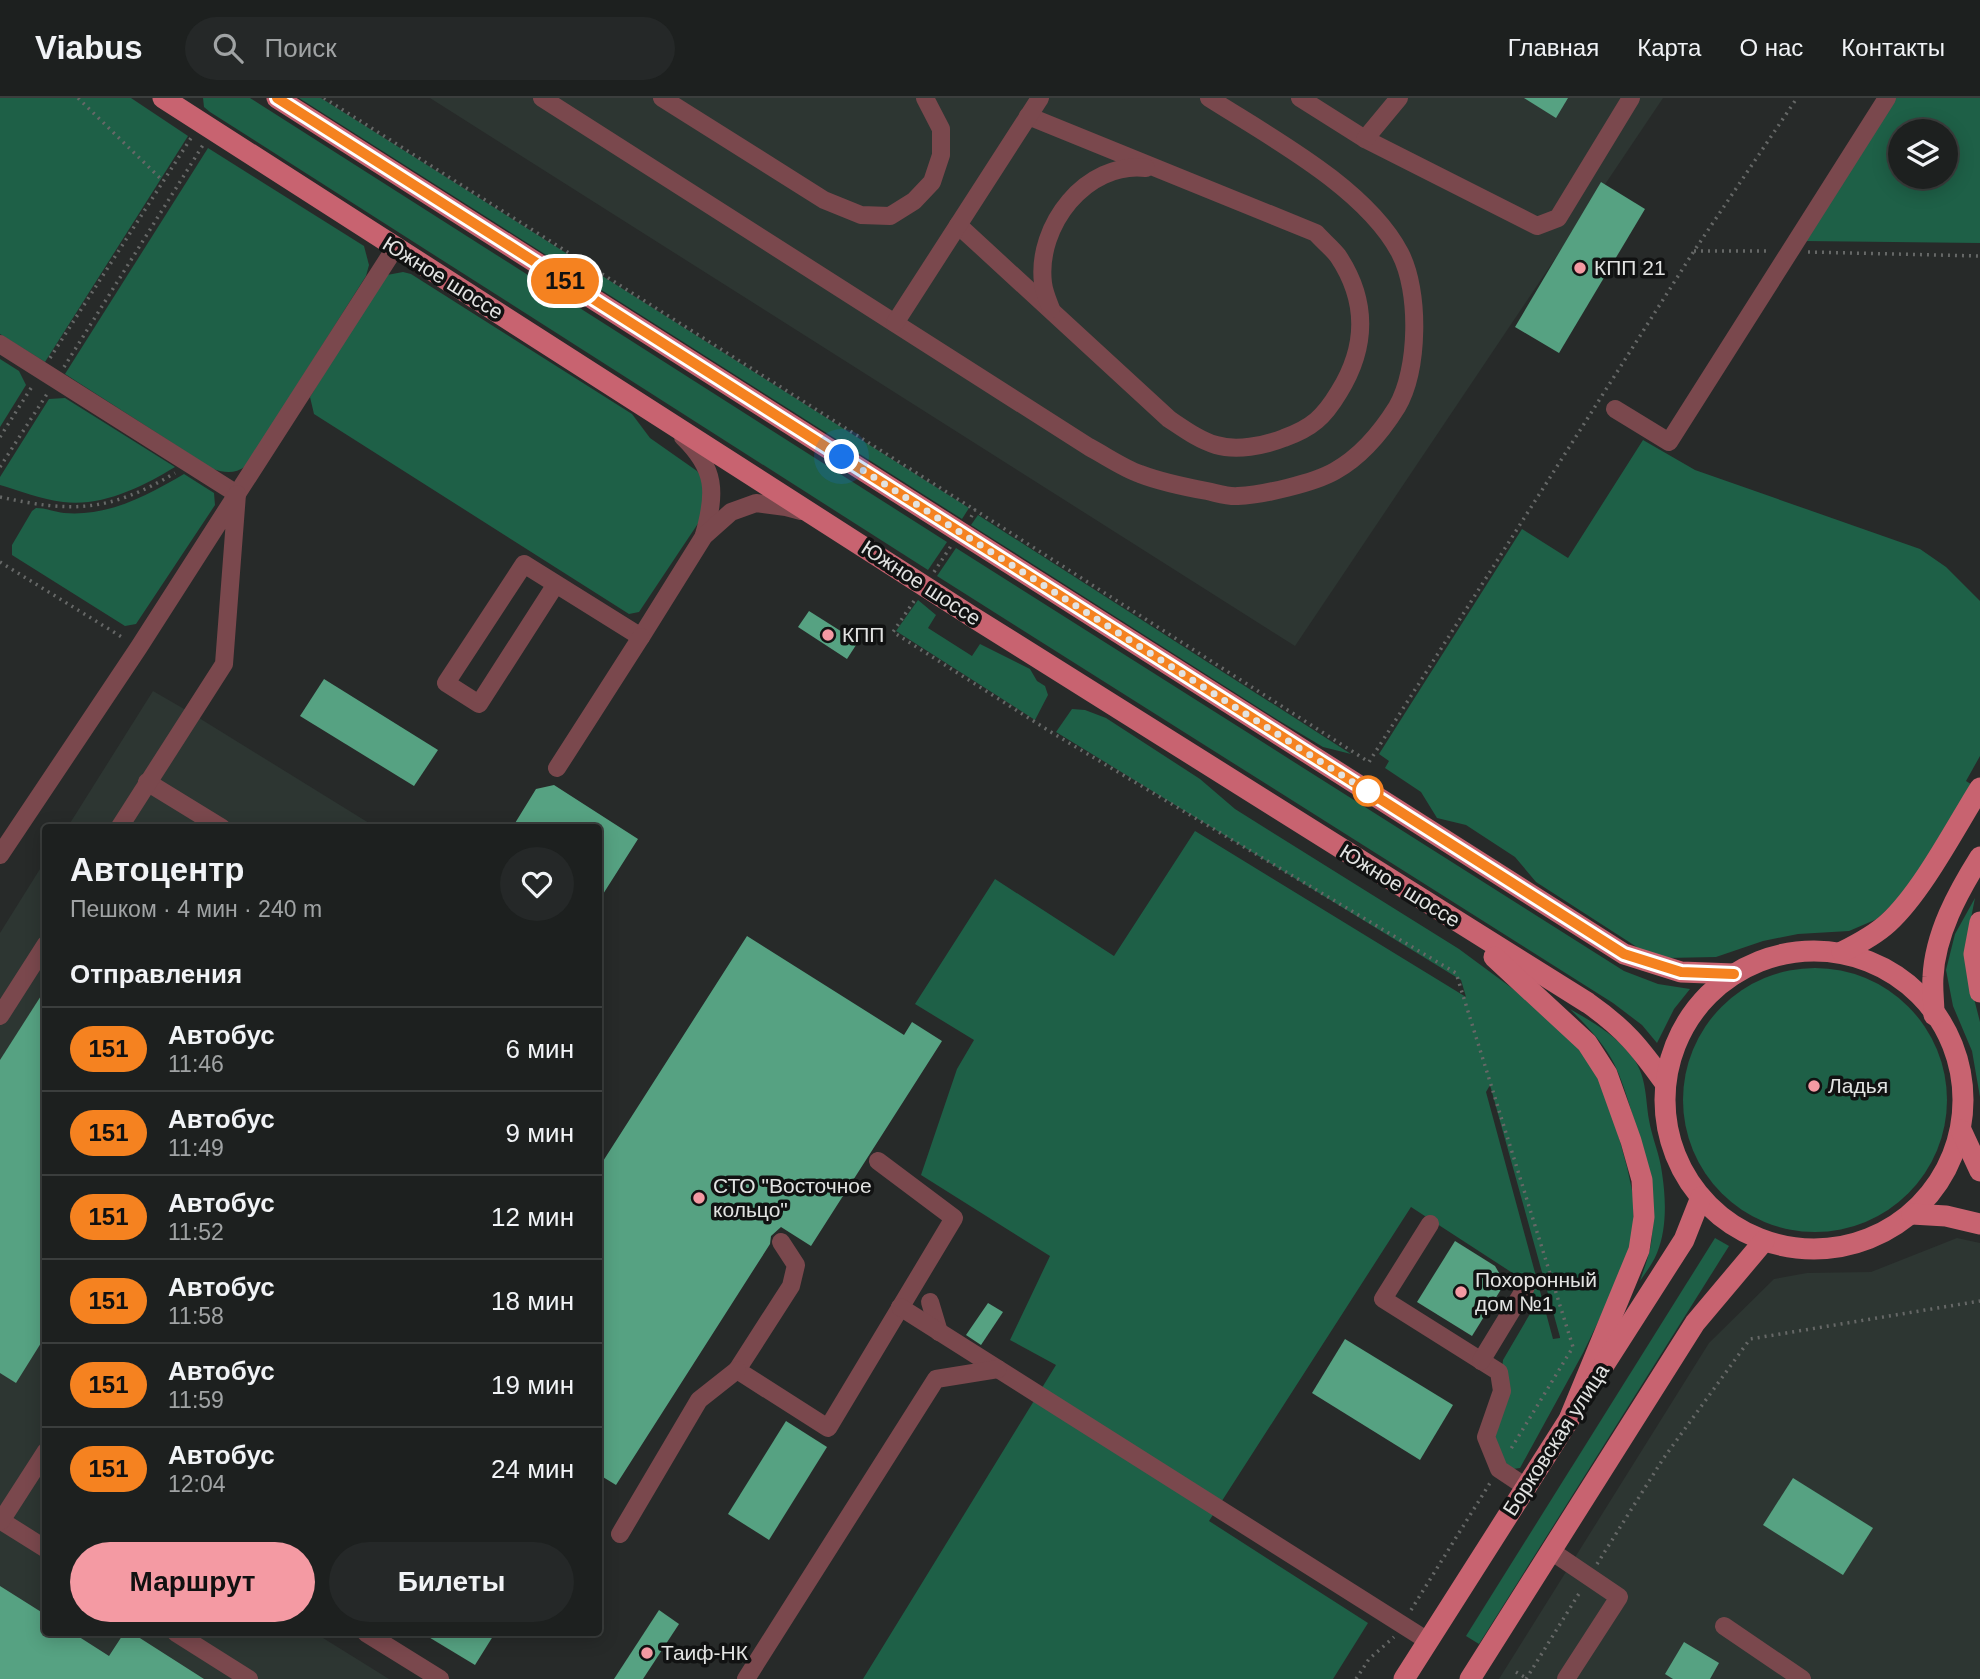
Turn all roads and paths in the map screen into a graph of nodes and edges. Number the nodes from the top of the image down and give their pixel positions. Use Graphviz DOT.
graph roads {
  1 [pos="78,98"];
  2 [pos="163,98"];
  3 [pos="187,98"];
  4 [pos="277,98"];
  5 [pos="324,98"];
  6 [pos="542,98"];
  7 [pos="662,98"];
  8 [pos="925,98"];
  9 [pos="1040,98"];
  10 [pos="1209,98"];
  11 [pos="1300,98"];
  12 [pos="1399,98"];
  13 [pos="1631,98"];
  14 [pos="1887,98"];
  15 [pos="1028,116"];
  16 [pos="195,118"];
  17 [pos="1364,139"];
  18 [pos="1160,170"];
  19 [pos="163,181"];
  20 [pos="958,225"];
  21 [pos="395,248"];
  22 [pos="1694,251"];
  23 [pos="1789,251"];
  24 [pos="1980,256"];
  25 [pos="1051,311"];
  26 [pos="895,323"];
  27 [pos="0,344"];
  28 [pos="49,375"];
  29 [pos="1615,409"];
  30 [pos="666,419"];
  31 [pos="0,437"];
  32 [pos="190,464"];
  33 [pos="0,467"];
  34 [pos="237,494"];
  35 [pos="0,497"];
  36 [pos="975,510"];
  37 [pos="817,516"];
  38 [pos="704,536"];
  39 [pos="0,562"];
  40 [pos="556,584"];
  41 [pos="641,636"];
  42 [pos="139,647"];
  43 [pos="556,768"];
  44 [pos="147,782"];
  45 [pos="1980,788"];
  46 [pos="121,824"];
  47 [pos="215,824"];
  48 [pos="0,855"];
  49 [pos="1980,857"];
  50 [pos="1406,890"];
  51 [pos="1980,922"];
  52 [pos="42,950"];
  53 [pos="1842,953"];
  54 [pos="1734,974"];
  55 [pos="1980,992"];
  56 [pos="1934,1015"];
  57 [pos="0,1016"];
  58 [pos="1665,1083"];
  59 [pos="1961,1130"];
  60 [pos="878,1161"];
  61 [pos="1980,1171"];
  62 [pos="1701,1198"];
  63 [pos="1912,1213"];
  64 [pos="1430,1224"];
  65 [pos="1980,1224"];
  66 [pos="781,1241"];
  67 [pos="1764,1241"];
  68 [pos="1526,1287"];
  69 [pos="1980,1301"];
  70 [pos="930,1303"];
  71 [pos="900,1307"];
  72 [pos="939,1332"];
  73 [pos="1480,1361"];
  74 [pos="998,1369"];
  75 [pos="737,1370"];
  76 [pos="1570,1417"];
  77 [pos="42,1457"];
  78 [pos="1663,1459"];
  79 [pos="1526,1487"];
  80 [pos="0,1521"];
  81 [pos="620,1534"];
  82 [pos="42,1547"];
  83 [pos="1551,1550"];
  84 [pos="1724,1626"];
  85 [pos="181,1636"];
  86 [pos="371,1636"];
  87 [pos="1428,1641"];
  88 [pos="1516,1672"];
  89 [pos="1526,1678"];
  90 [pos="248,1679"];
  91 [pos="440,1679"];
  92 [pos="746,1679"];
  93 [pos="1404,1679"];
  94 [pos="1470,1679"];
  95 [pos="1566,1679"];
  96 [pos="1802,1679"];
  1 -- 19 [label="path"];
  2 -- 16 [label="main road, Южное шоссе"];
  3 -- 16 [label="main road"];
  4 -- 54 [label="main road"];
  5 -- 36 [label="path"];
  6 -- 26 [label="street"];
  7 -- 8 [label="street"];
  9 -- 15 [label="street"];
  10 -- 26 [label="street"];
  11 -- 17 [label="street"];
  12 -- 17 [label="street"];
  13 -- 17 [label="street"];
  14 -- 23 [label="street"];
  15 -- 18 [label="street"];
  15 -- 20 [label="street"];
  16 -- 21 [label="main road, Южное шоссе"];
  18 -- 25 [label="street"];
  18 -- 25 [label="street"];
  19 -- 28 [label="path"];
  19 -- 28 [label="path"];
  20 -- 25 [label="street"];
  20 -- 26 [label="street"];
  21 -- 30 [label="main road, Южное шоссе"];
  21 -- 34 [label="street"];
  22 -- 23 [label="path"];
  23 -- 24 [label="path"];
  23 -- 29 [label="street"];
  27 -- 28 [label="street"];
  28 -- 31 [label="path"];
  28 -- 32 [label="street"];
  28 -- 33 [label="path"];
  30 -- 37 [label="main road, Южное шоссе"];
  30 -- 38 [label="street"];
  32 -- 34 [label="street"];
  32 -- 35 [label="path"];
  34 -- 42 [label="street"];
  34 -- 44 [label="street"];
  37 -- 38 [label="street"];
  37 -- 50 [label="main road, Южное шоссе"];
  38 -- 41 [label="street"];
  39 -- 42 [label="path"];
  40 -- 40 [label="street"];
  40 -- 41 [label="street"];
  41 -- 43 [label="street"];
  42 -- 48 [label="street"];
  44 -- 46 [label="street"];
  44 -- 47 [label="street"];
  45 -- 53 [label="main road"];
  49 -- 56 [label="main road"];
  50 -- 58 [label="main road, Южное шоссе"];
  50 -- 76 [label="main road"];
  51 -- 55 [label="main road"];
  52 -- 57 [label="street"];
  53 -- 54 [label="main road"];
  53 -- 56 [label="main road"];
  54 -- 58 [label="main road"];
  56 -- 59 [label="main road"];
  58 -- 62 [label="main road"];
  59 -- 61 [label="main road"];
  59 -- 63 [label="main road"];
  60 -- 71 [label="street"];
  62 -- 67 [label="main road"];
  62 -- 76 [label="main road, Борковская улица"];
  63 -- 65 [label="main road"];
  63 -- 67 [label="main road"];
  64 -- 73 [label="street"];
  66 -- 75 [label="street"];
  67 -- 83 [label="main road"];
  68 -- 73 [label="street"];
  69 -- 78 [label="path"];
  70 -- 72 [label="street"];
  71 -- 72 [label="street"];
  71 -- 75 [label="street"];
  72 -- 74 [label="street"];
  73 -- 79 [label="street"];
  74 -- 87 [label="street"];
  74 -- 92 [label="street"];
  75 -- 81 [label="street"];
  76 -- 79 [label="main road, Борковская улица"];
  77 -- 80 [label="street"];
  79 -- 87 [label="main road, Борковская улица"];
  80 -- 82 [label="street"];
  83 -- 94 [label="main road"];
  83 -- 95 [label="street"];
  84 -- 96 [label="street"];
  85 -- 90 [label="street"];
  86 -- 91 [label="street"];
  87 -- 93 [label="main road, Борковская улица"];
  88 -- 89 [label="path"];
}
